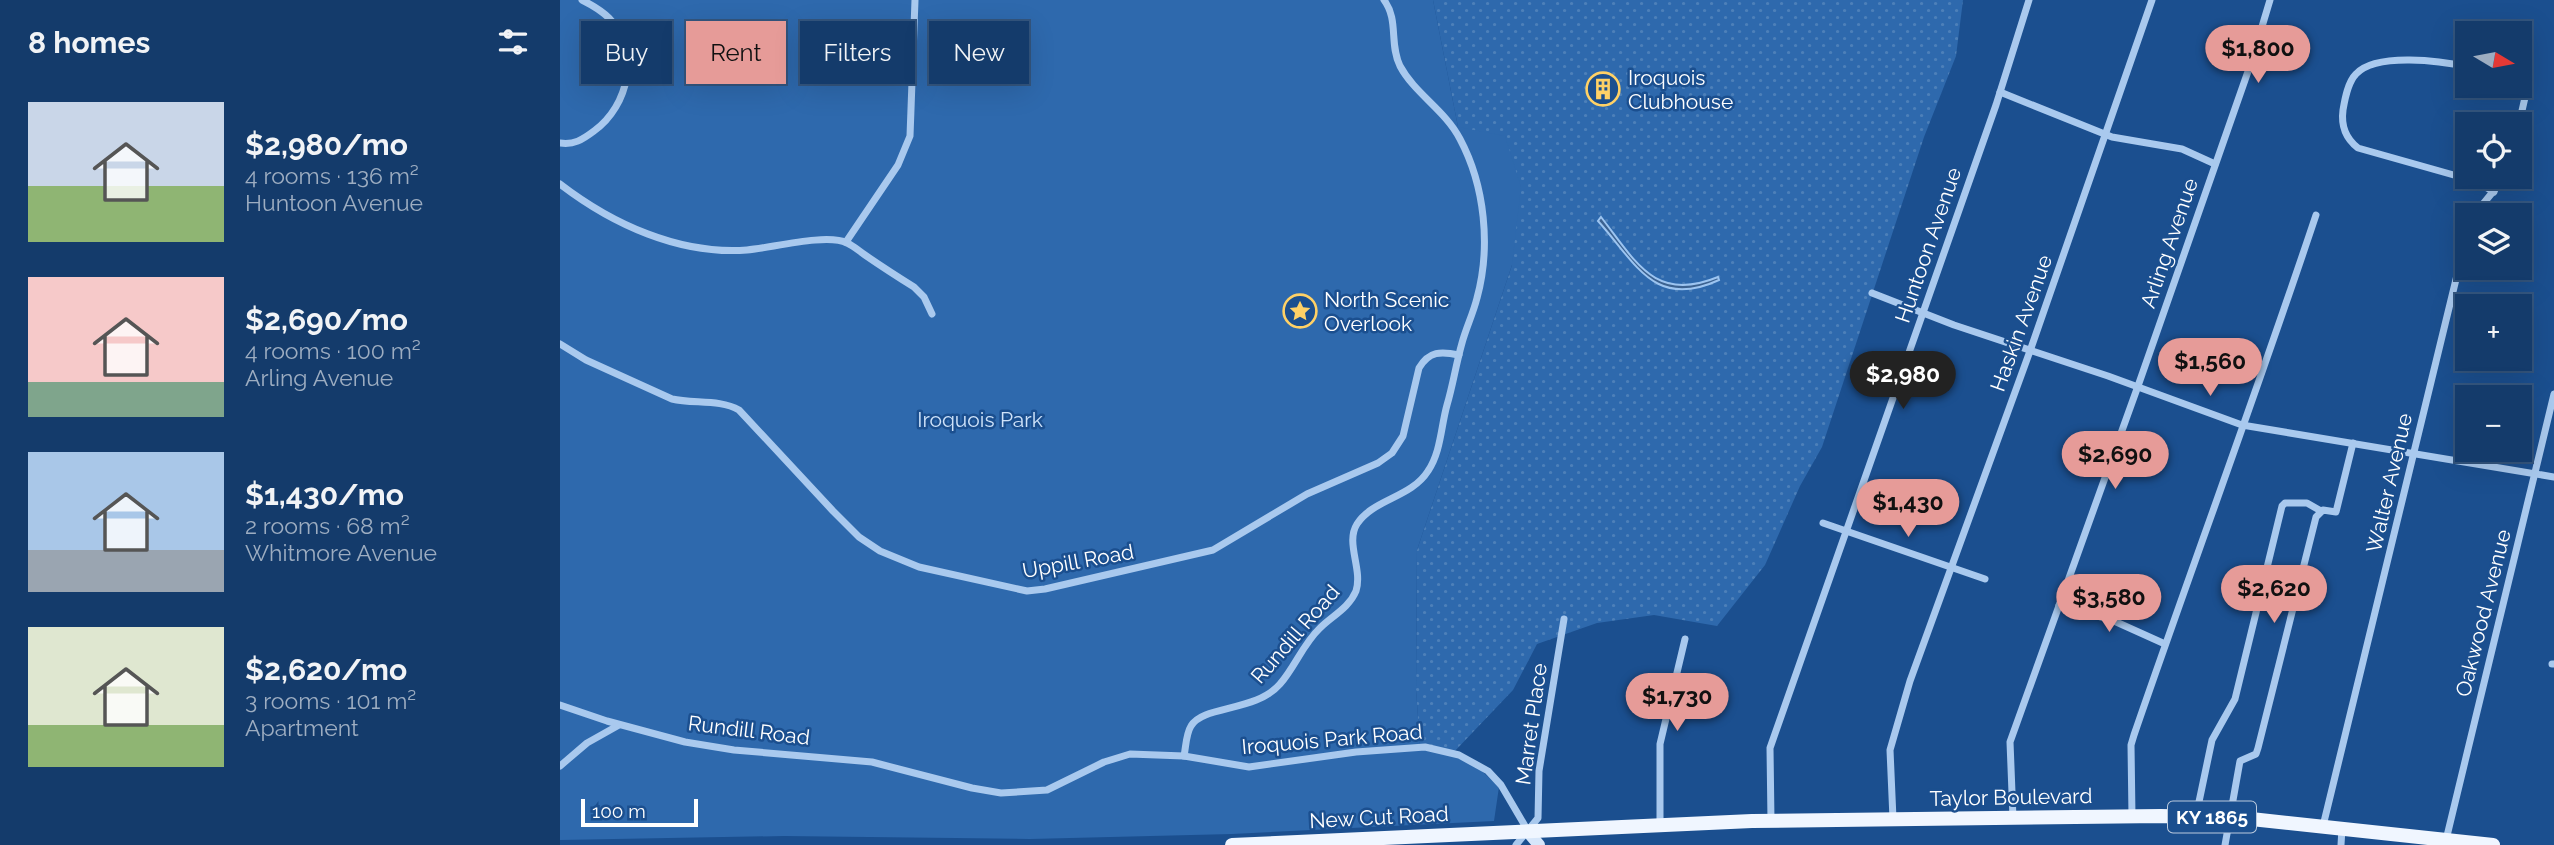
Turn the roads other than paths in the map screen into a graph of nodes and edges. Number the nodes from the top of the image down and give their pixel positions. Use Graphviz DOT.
graph roads {
  1 [pos="582,0"];
  2 [pos="915,0"];
  3 [pos="1384,0"];
  4 [pos="2029,0"];
  5 [pos="2152,0"];
  6 [pos="2270,0"];
  7 [pos="2455,64"];
  8 [pos="2000,92"];
  9 [pos="2107,134"];
  10 [pos="560,143"];
  11 [pos="2215,164"];
  12 [pos="560,184"];
  13 [pos="2496,189"];
  14 [pos="2494,192"];
  15 [pos="2484,203"];
  16 [pos="2316,215"];
  17 [pos="846,242"];
  18 [pos="2456,280"];
  19 [pos="1872,293"];
  20 [pos="1923,312"];
  21 [pos="932,314"];
  22 [pos="560,344"];
  23 [pos="2030,351"];
  24 [pos="1459,355"];
  25 [pos="2138,386"];
  26 [pos="2554,394"];
  27 [pos="2242,425"];
  28 [pos="2353,443"];
  29 [pos="2414,452"];
  30 [pos="2535,473"];
  31 [pos="2554,477"];
  32 [pos="2321,511"];
  33 [pos="1824,523"];
  34 [pos="1846,531"];
  35 [pos="1952,569"];
  36 [pos="1985,579"];
  37 [pos="2059,605"];
  38 [pos="1564,619"];
  39 [pos="1685,639"];
  40 [pos="2165,644"];
  41 [pos="560,705"];
  42 [pos="619,725"];
  43 [pos="1184,756"];
  44 [pos="560,766"];
  45 [pos="2196,816"];
  46 [pos="2132,817"];
  47 [pos="2230,817"];
  48 [pos="2013,818"];
  49 [pos="1893,820"];
  50 [pos="1771,821"];
  51 [pos="1660,825"];
  52 [pos="2323,826"];
  53 [pos="2342,828"];
  54 [pos="1528,832"];
  55 [pos="2446,840"];
  56 [pos="1232,845"];
  57 [pos="1516,845"];
  58 [pos="1539,845"];
  59 [pos="2225,845"];
  60 [pos="2341,845"];
  61 [pos="2490,845"];
  1 -- 10 [label="street"];
  2 -- 17 [label="street"];
  3 -- 24 [label="street, Rundill Road"];
  4 -- 8 [label="street, Huntoon Avenue"];
  5 -- 9 [label="street, Haskin Avenue"];
  6 -- 11 [label="street, Arling Avenue"];
  7 -- 14 [label="street"];
  8 -- 9 [label="street"];
  8 -- 20 [label="street, Huntoon Avenue"];
  9 -- 11 [label="street"];
  9 -- 23 [label="street, Haskin Avenue"];
  11 -- 25 [label="street, Arling Avenue"];
  12 -- 17 [label="street"];
  13 -- 14 [label="street"];
  14 -- 15 [label="street"];
  16 -- 27 [label="street"];
  17 -- 21 [label="street"];
  18 -- 29 [label="street, Walter Avenue"];
  19 -- 20 [label="street"];
  20 -- 23 [label="street"];
  20 -- 34 [label="street, Huntoon Avenue"];
  22 -- 24 [label="street, Uppill Road"];
  23 -- 25 [label="street"];
  23 -- 35 [label="street, Haskin Avenue"];
  24 -- 43 [label="street, Rundill Road"];
  25 -- 27 [label="street"];
  25 -- 37 [label="street, Arling Avenue"];
  26 -- 30 [label="street, Oakwood Avenue"];
  27 -- 28 [label="street"];
  27 -- 40 [label="street"];
  28 -- 29 [label="street"];
  28 -- 32 [label="street"];
  29 -- 30 [label="street"];
  29 -- 52 [label="street, Walter Avenue"];
  30 -- 31 [label="street"];
  30 -- 55 [label="street, Oakwood Avenue"];
  32 -- 45 [label="street"];
  32 -- 47 [label="street"];
  33 -- 34 [label="street"];
  34 -- 35 [label="street"];
  34 -- 50 [label="street, Huntoon Avenue"];
  35 -- 36 [label="street"];
  35 -- 49 [label="street, Haskin Avenue"];
  37 -- 40 [label="street"];
  37 -- 48 [label="street, Arling Avenue"];
  38 -- 54 [label="street, Marret Place"];
  39 -- 51 [label="street"];
  40 -- 46 [label="street"];
  41 -- 42 [label="street, Rundill Road"];
  42 -- 43 [label="street, Rundill Road"];
  42 -- 44 [label="street"];
  43 -- 54 [label="street, Iroquois Park Road"];
  45 -- 46 [label="main road, Taylor Boulevard / KY 1865"];
  45 -- 47 [label="main road, Taylor Boulevard / KY 1865"];
  46 -- 48 [label="main road, Taylor Boulevard / KY 1865"];
  47 -- 52 [label="main road, Taylor Boulevard / KY 1865"];
  47 -- 59 [label="street"];
  48 -- 49 [label="main road, Taylor Boulevard / KY 1865"];
  49 -- 50 [label="main road, Taylor Boulevard / KY 1865"];
  50 -- 51 [label="main road, Taylor Boulevard / KY 1865"];
  51 -- 54 [label="main road, Taylor Boulevard / KY 1865"];
  52 -- 53 [label="main road, Taylor Boulevard / KY 1865"];
  53 -- 55 [label="main road, Taylor Boulevard / KY 1865"];
  53 -- 60 [label="street"];
  54 -- 56 [label="main road, New Cut Road / KY 1865"];
  54 -- 57 [label="street"];
  54 -- 58 [label="main road"];
  55 -- 61 [label="main road, Taylor Boulevard / KY 1865"];
}
